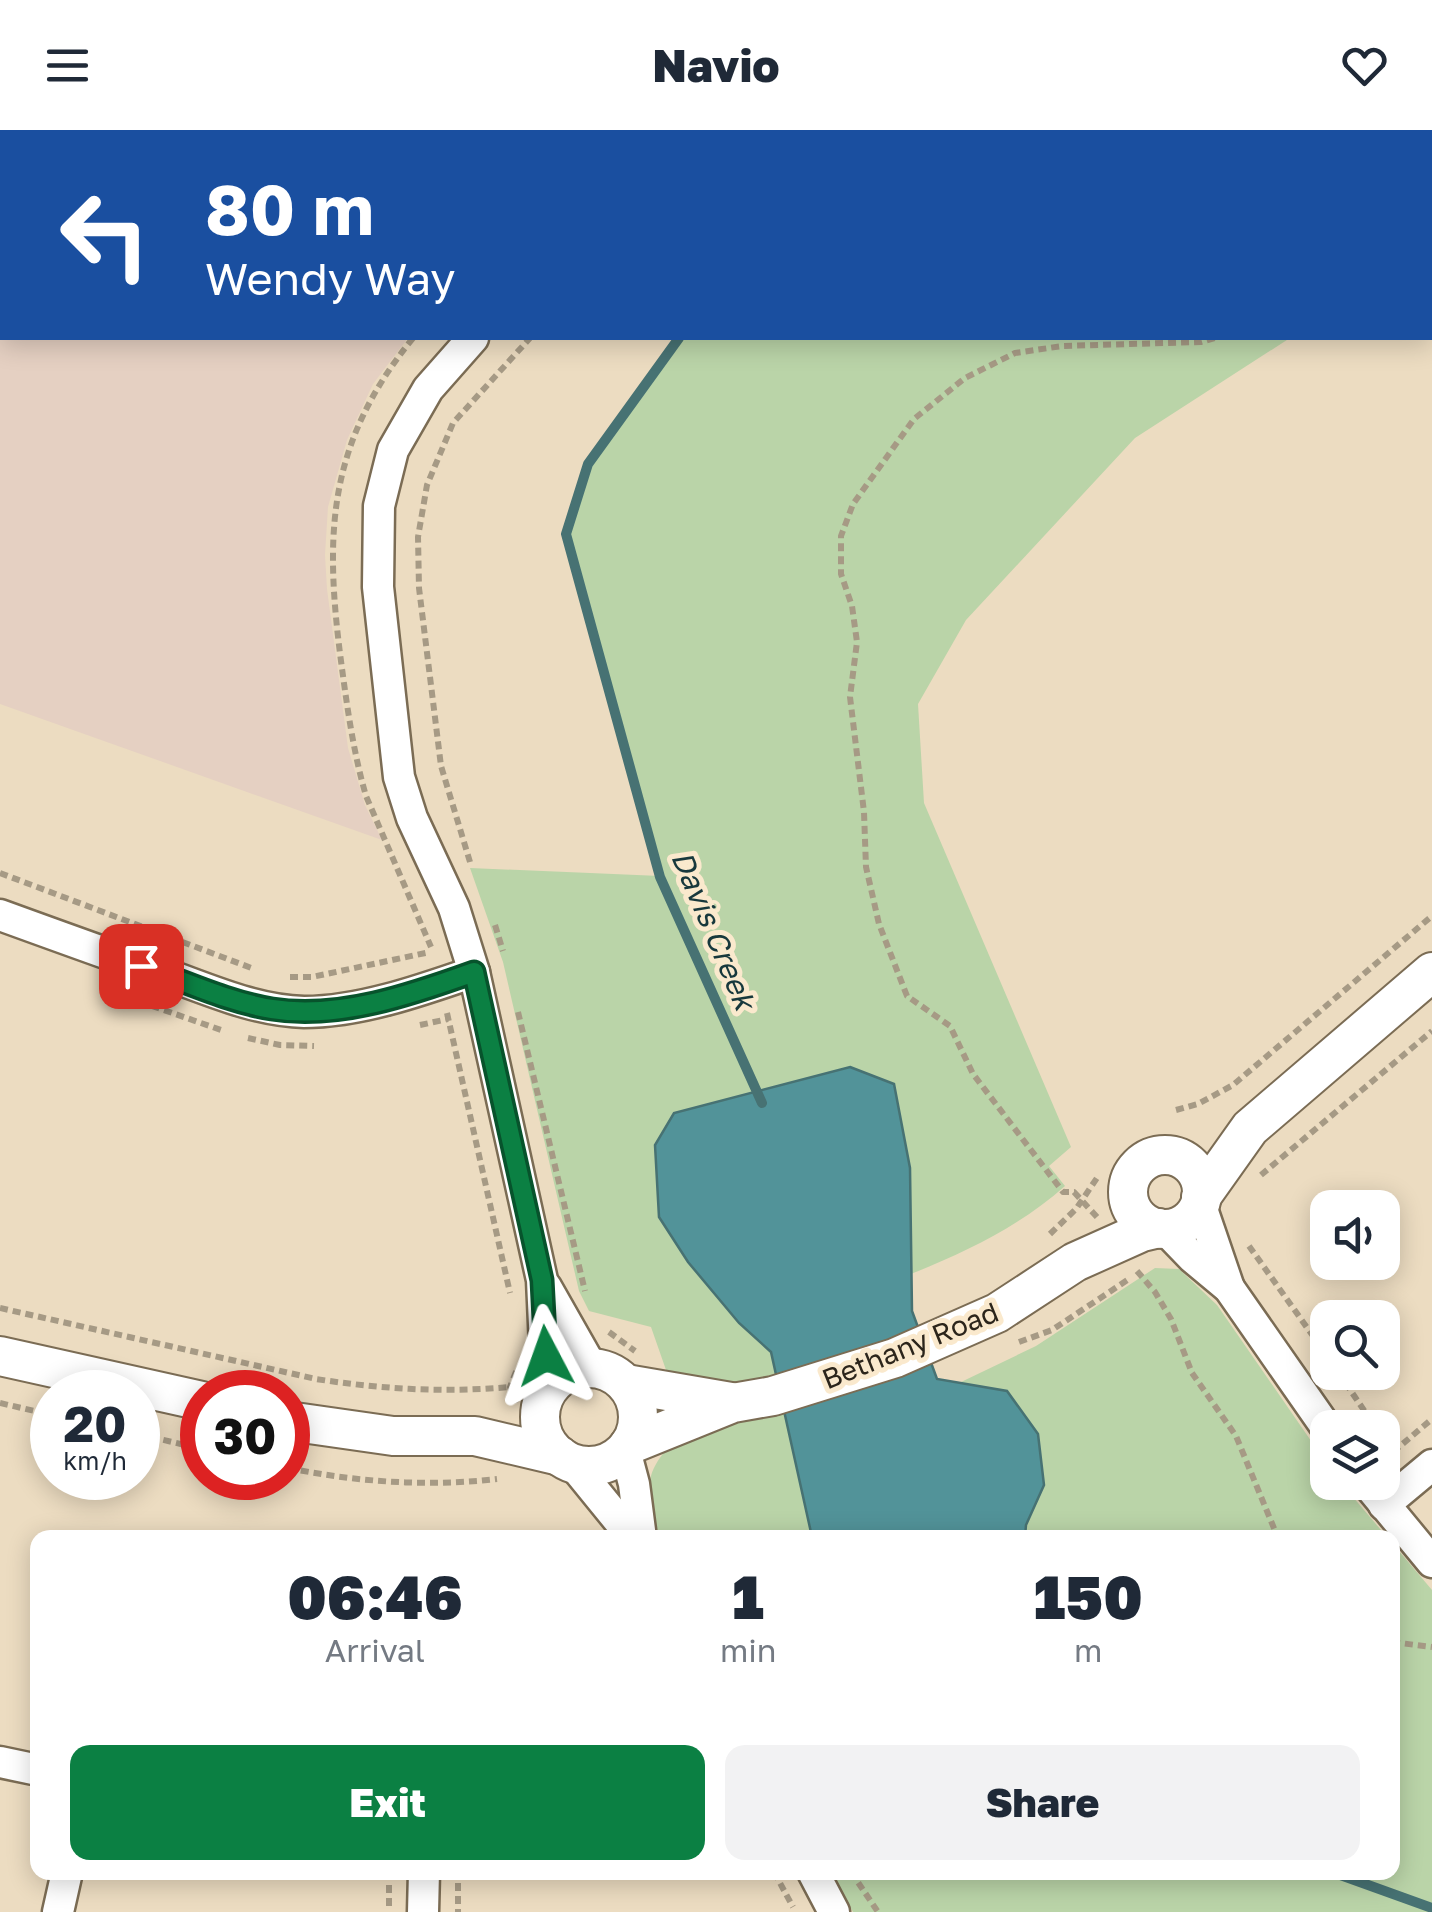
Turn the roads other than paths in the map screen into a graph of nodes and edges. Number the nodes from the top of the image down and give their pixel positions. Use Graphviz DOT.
graph roads {
  1 [pos="470,340"];
  2 [pos="0,915"];
  3 [pos="474,972"];
  4 [pos="1432,972"];
  5 [pos="1250,1128"];
  6 [pos="1168,1155"];
  7 [pos="1112,1184"];
  8 [pos="1201,1200"];
  9 [pos="1102,1223"];
  10 [pos="1162,1228"];
  11 [pos="542,1280"];
  12 [pos="1229,1288"];
  13 [pos="0,1356"];
  14 [pos="609,1376"];
  15 [pos="533,1393"];
  16 [pos="180,1397"];
  17 [pos="733,1403"];
  18 [pos="1314,1410"];
  19 [pos="310,1423"];
  20 [pos="475,1436"];
  21 [pos="627,1447"];
  22 [pos="566,1459"];
  23 [pos="1432,1465"];
  24 [pos="1400,1481"];
  25 [pos="1380,1500"];
  26 [pos="630,1530"];
  27 [pos="637,1530"];
  28 [pos="1432,1562"];
  29 [pos="0,1762"];
  30 [pos="30,1768"];
  31 [pos="65,1880"];
  32 [pos="424,1880"];
  33 [pos="817,1880"];
  34 [pos="58,1912"];
  35 [pos="423,1912"];
  36 [pos="834,1912"];
  1 -- 3 [label="street"];
  2 -- 3 [label="street"];
  3 -- 11 [label="street"];
  4 -- 5 [label="street"];
  5 -- 6 [label="street"];
  5 -- 8 [label="street"];
  6 -- 7 [label="street"];
  6 -- 8 [label="street"];
  7 -- 9 [label="street, Bethany Road"];
  7 -- 10 [label="street"];
  8 -- 10 [label="street"];
  8 -- 12 [label="street"];
  9 -- 10 [label="street, Bethany Road"];
  9 -- 17 [label="street, Bethany Road"];
  10 -- 12 [label="street"];
  11 -- 14 [label="street"];
  11 -- 15 [label="street"];
  12 -- 18 [label="street"];
  13 -- 16 [label="street"];
  14 -- 15 [label="street, Bethany Road"];
  14 -- 17 [label="street, Bethany Road"];
  14 -- 21 [label="street"];
  15 -- 20 [label="street, Bethany Road"];
  15 -- 22 [label="street"];
  17 -- 21 [label="street, Bethany Road"];
  19 -- 20 [label="street, Bethany Road"];
  20 -- 22 [label="street, Bethany Road"];
  21 -- 22 [label="street, Bethany Road"];
  21 -- 27 [label="street"];
  22 -- 26 [label="street"];
  23 -- 24 [label="street"];
  25 -- 28 [label="street"];
  29 -- 30 [label="street"];
  31 -- 34 [label="street"];
  32 -- 35 [label="street"];
  33 -- 36 [label="street"];
}
